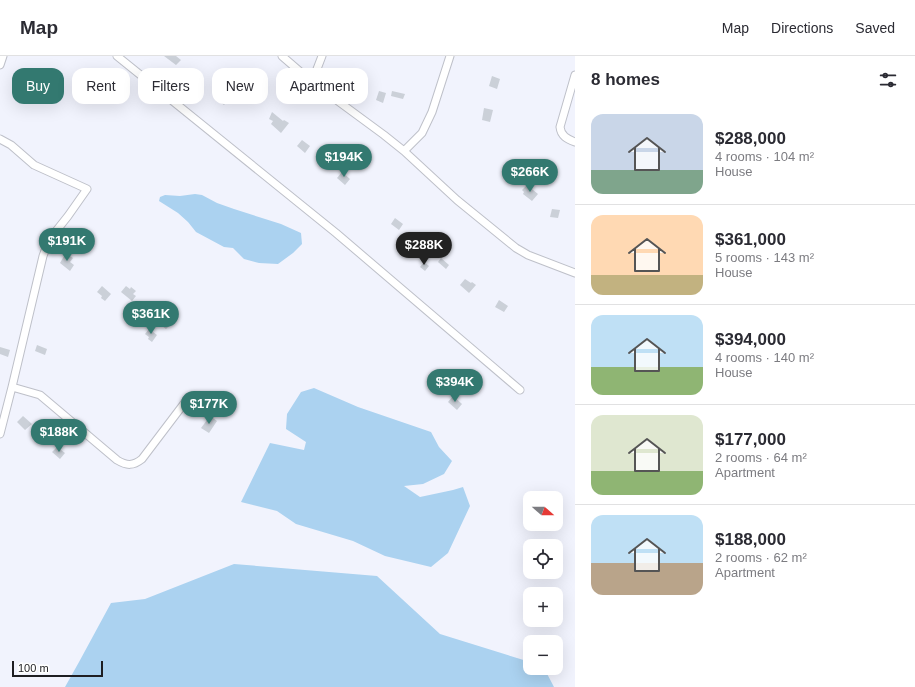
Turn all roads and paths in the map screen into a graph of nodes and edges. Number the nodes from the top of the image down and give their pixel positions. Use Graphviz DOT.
graph roads {
  1 [pos="2,56"];
  2 [pos="117,56"];
  3 [pos="282,56"];
  4 [pos="322,56"];
  5 [pos="450,56"];
  6 [pos="0,66"];
  7 [pos="296,68"];
  8 [pos="317,68"];
  9 [pos="575,75"];
  10 [pos="342,104"];
  11 [pos="0,139"];
  12 [pos="575,142"];
  13 [pos="404,151"];
  14 [pos="575,273"];
  15 [pos="12,387"];
  16 [pos="520,390"];
  17 [pos="188,397"];
  18 [pos="0,434"];
  1 -- 6 [label="street"];
  2 -- 16 [label="street"];
  3 -- 7 [label="street"];
  4 -- 8 [label="street"];
  5 -- 13 [label="street"];
  9 -- 12 [label="street"];
  10 -- 13 [label="street"];
  11 -- 15 [label="street"];
  13 -- 14 [label="street"];
  15 -- 17 [label="street"];
  15 -- 18 [label="street"];
}
